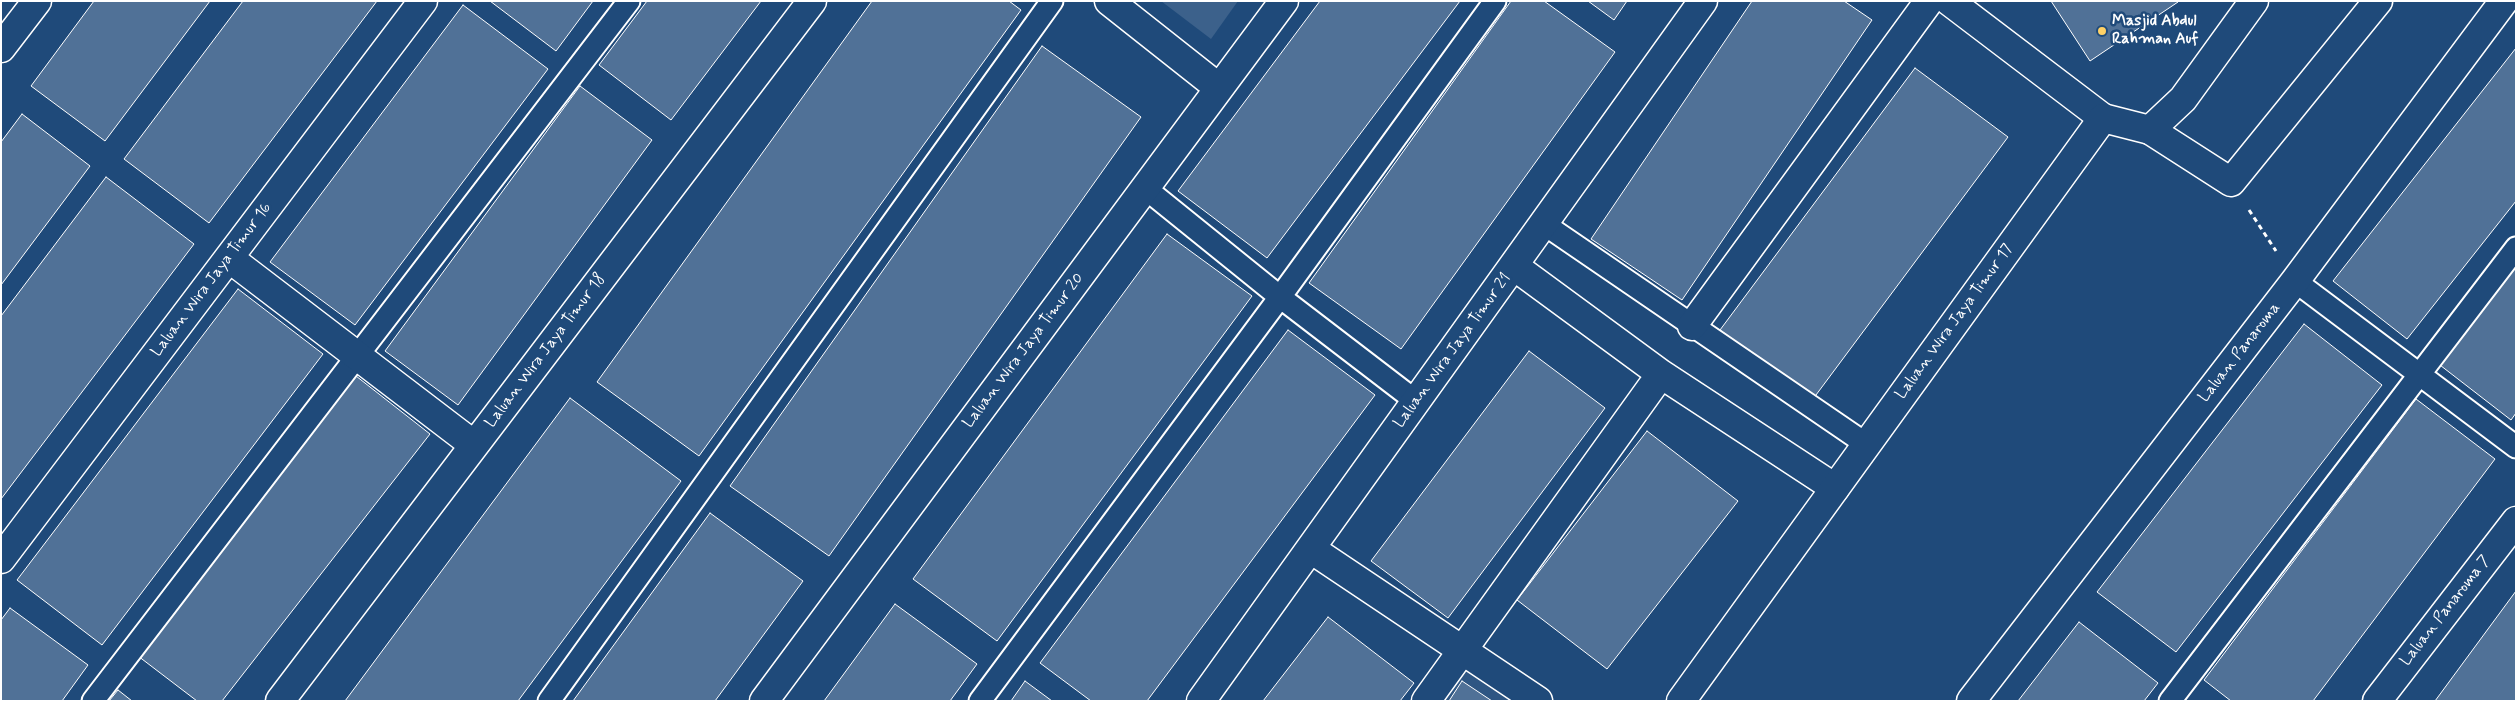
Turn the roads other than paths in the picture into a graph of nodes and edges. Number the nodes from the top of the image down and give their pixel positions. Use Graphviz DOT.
graph roads {
  1 [pos="37,1"];
  2 [pos="423,1"];
  3 [pos="629,1"];
  4 [pos="812,1"];
  5 [pos="1052,1"];
  6 [pos="1109,1"];
  7 [pos="1284,1"];
  8 [pos="1495,1"];
  9 [pos="1703,1"];
  10 [pos="1929,1"];
  11 [pos="1949,1"];
  12 [pos="2254,1"];
  13 [pos="2378,1"];
  14 [pos="2504,1"];
  15 [pos="1,48"];
  16 [pos="1220,88"];
  17 [pos="2103,118"];
  18 [pos="2150,130"];
  19 [pos="1146,188"];
  20 [pos="1544,224"];
  21 [pos="2516,248"];
  22 [pos="228,258"];
  23 [pos="1514,266"];
  24 [pos="2295,281"];
  25 [pos="1280,297"];
  26 [pos="1692,326"];
  27 [pos="358,355"];
  28 [pos="1661,374"];
  29 [pos="2419,375"];
  30 [pos="1417,402"];
  31 [pos="1866,444"];
  32 [pos="474,445"];
  33 [pos="2516,447"];
  34 [pos="1835,488"];
  35 [pos="2516,520"];
  36 [pos="1311,549"];
  37 [pos="1,559"];
  38 [pos="1463,650"];
  39 [pos="93,701"];
  40 [pos="280,701"];
  41 [pos="549,701"];
  42 [pos="764,701"];
  43 [pos="980,701"];
  44 [pos="1201,701"];
  45 [pos="1426,701"];
  46 [pos="1538,701"];
  47 [pos="1681,701"];
  48 [pos="1972,701"];
  49 [pos="2170,701"];
  50 [pos="2377,701"];
  1 -- 15 [label="street"];
  2 -- 22 [label="street, Laluan Wira Jaya Timur 16"];
  3 -- 27 [label="lane"];
  4 -- 32 [label="street, Laluan Wira Jaya Timur 18"];
  5 -- 41 [label="lane"];
  6 -- 16 [label="street"];
  7 -- 16 [label="street, Laluan Wira Jaya Timur 20"];
  8 -- 25 [label="lane"];
  9 -- 20 [label="street, Laluan Wira Jaya Timur 21"];
  10 -- 26 [label="street"];
  11 -- 17 [label="street"];
  12 -- 18 [label="street"];
  13 -- 18 [label="street"];
  14 -- 24 [label="street, Laluan Panaroma"];
  16 -- 19 [label="street, Laluan Wira Jaya Timur 20"];
  17 -- 18 [label="street"];
  17 -- 31 [label="street, Laluan Wira Jaya Timur 17"];
  19 -- 25 [label="lane"];
  19 -- 42 [label="street, Laluan Wira Jaya Timur 20"];
  20 -- 23 [label="street, Laluan Wira Jaya Timur 21"];
  20 -- 26 [label="lane"];
  21 -- 29 [label="lane"];
  22 -- 27 [label="street"];
  22 -- 37 [label="street, Laluan Wira Jaya Timur 16"];
  23 -- 28 [label="street"];
  23 -- 30 [label="street, Laluan Wira Jaya Timur 21"];
  24 -- 29 [label="lane"];
  24 -- 48 [label="street, Laluan Panaroma"];
  25 -- 30 [label="lane"];
  25 -- 43 [label="lane"];
  26 -- 31 [label="lane"];
  27 -- 32 [label="street"];
  27 -- 39 [label="lane"];
  28 -- 34 [label="street"];
  28 -- 38 [label="street"];
  29 -- 33 [label="lane"];
  29 -- 49 [label="lane"];
  30 -- 36 [label="street, Laluan Wira Jaya Timur 21"];
  31 -- 34 [label="street, Laluan Wira Jaya Timur 17"];
  32 -- 40 [label="street, Laluan Wira Jaya Timur 18"];
  34 -- 47 [label="street, Laluan Wira Jaya Timur 17"];
  35 -- 50 [label="street, Laluan Panaroma 7"];
  36 -- 38 [label="street"];
  36 -- 44 [label="street, Laluan Wira Jaya Timur 21"];
  38 -- 45 [label="street"];
  38 -- 46 [label="street"];
}
